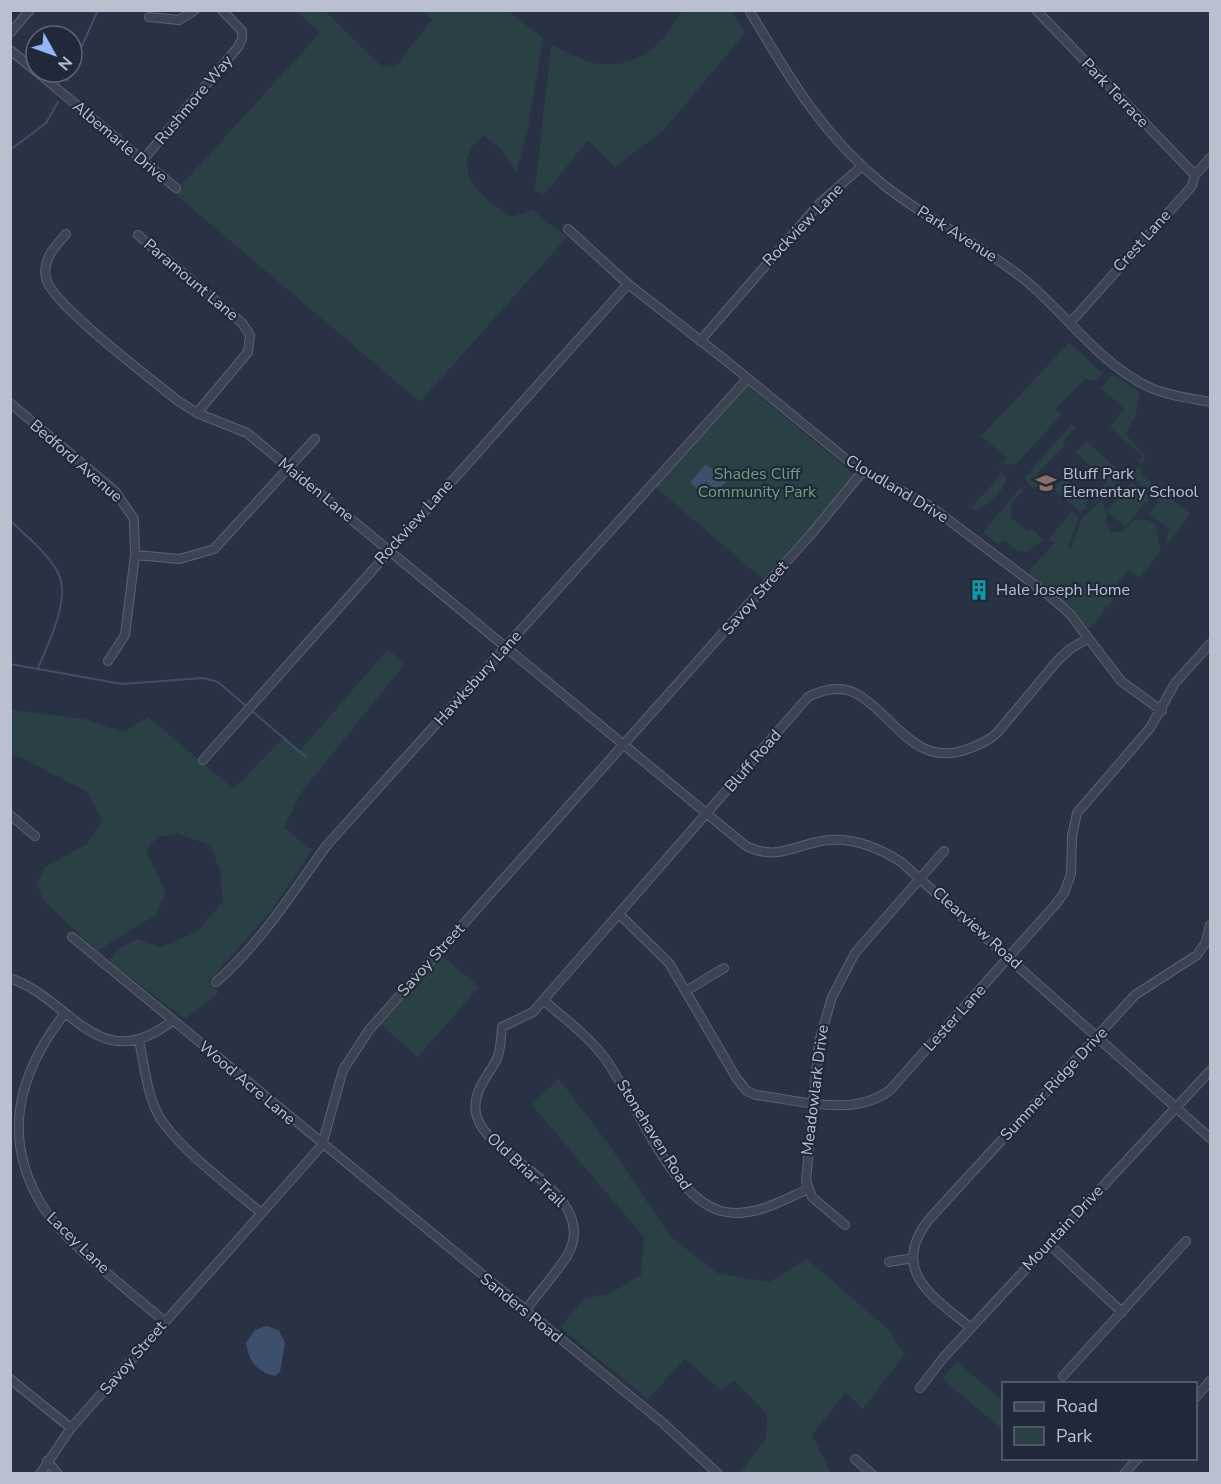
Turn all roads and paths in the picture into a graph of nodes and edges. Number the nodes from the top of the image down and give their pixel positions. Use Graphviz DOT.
graph roads {
  1 [pos="30,10"];
  2 [pos="195,10"];
  3 [pos="222,10"];
  4 [pos="749,10"];
  5 [pos="1036,10"];
  6 [pos="149,17"];
  7 [pos="10,33"];
  8 [pos="10,50"];
  9 [pos="24,61"];
  10 [pos="51,84"];
  11 [pos="1210,158"];
  12 [pos="143,160"];
  13 [pos="862,166"];
  14 [pos="1195,175"];
  15 [pos="176,188"];
  16 [pos="568,229"];
  17 [pos="66,234"];
  18 [pos="138,235"];
  19 [pos="627,284"];
  20 [pos="1071,322"];
  21 [pos="700,341"];
  22 [pos="747,379"];
  23 [pos="1210,402"];
  24 [pos="10,403"];
  25 [pos="197,413"];
  26 [pos="315,438"];
  27 [pos="289,468"];
  28 [pos="863,471"];
  29 [pos="389,550"];
  30 [pos="135,555"];
  31 [pos="1087,639"];
  32 [pos="1210,644"];
  33 [pos="507,647"];
  34 [pos="108,661"];
  35 [pos="1162,711"];
  36 [pos="623,744"];
  37 [pos="203,760"];
  38 [pos="708,813"];
  39 [pos="10,815"];
  40 [pos="35,836"];
  41 [pos="944,851"];
  42 [pos="920,878"];
  43 [pos="620,914"];
  44 [pos="1210,925"];
  45 [pos="72,937"];
  46 [pos="1009,957"];
  47 [pos="724,968"];
  48 [pos="10,978"];
  49 [pos="216,982"];
  50 [pos="686,991"];
  51 [pos="543,1000"];
  52 [pos="65,1013"];
  53 [pos="172,1021"];
  54 [pos="1098,1037"];
  55 [pos="139,1041"];
  56 [pos="1210,1071"];
  57 [pos="480,1087"];
  58 [pos="813,1102"];
  59 [pos="1175,1106"];
  60 [pos="1210,1138"];
  61 [pos="322,1145"];
  62 [pos="808,1190"];
  63 [pos="261,1214"];
  64 [pos="845,1225"];
  65 [pos="1186,1241"];
  66 [pos="1049,1244"];
  67 [pos="913,1258"];
  68 [pos="889,1262"];
  69 [pos="525,1311"];
  70 [pos="1122,1312"];
  71 [pos="165,1322"];
  72 [pos="971,1328"];
  73 [pos="1064,1376"];
  74 [pos="10,1379"];
  75 [pos="1210,1381"];
  76 [pos="920,1388"];
  77 [pos="1197,1396"];
  78 [pos="71,1428"];
  79 [pos="855,1459"];
  80 [pos="1136,1460"];
  81 [pos="47,1461"];
  82 [pos="40,1473"];
  83 [pos="58,1473"];
  84 [pos="718,1473"];
  85 [pos="872,1473"];
  86 [pos="1124,1473"];
  1 -- 7 [label="street"];
  2 -- 6 [label="street"];
  3 -- 12 [label="street, Rushmore Way"];
  4 -- 13 [label="street, Park Avenue"];
  5 -- 14 [label="street, Park Terrace"];
  8 -- 9 [label="street, Albemarle Drive"];
  10 -- 12 [label="street, Albemarle Drive"];
  11 -- 14 [label="street, Crest Lane"];
  12 -- 15 [label="street, Albemarle Drive"];
  13 -- 20 [label="street, Park Avenue"];
  13 -- 21 [label="street, Rockview Lane"];
  14 -- 20 [label="street, Crest Lane"];
  16 -- 19 [label="street, Cloudland Drive"];
  17 -- 25 [label="street, Maiden Lane"];
  18 -- 25 [label="street, Paramount Lane"];
  19 -- 21 [label="street, Cloudland Drive"];
  19 -- 29 [label="street, Rockview Lane"];
  20 -- 23 [label="street, Park Avenue"];
  21 -- 22 [label="street, Cloudland Drive"];
  22 -- 28 [label="street, Cloudland Drive"];
  22 -- 33 [label="street, Hawksbury Lane"];
  24 -- 30 [label="street, Bedford Avenue"];
  25 -- 27 [label="street, Maiden Lane"];
  26 -- 27 [label="street"];
  27 -- 29 [label="street, Maiden Lane"];
  27 -- 30 [label="street"];
  28 -- 31 [label="street, Cloudland Drive"];
  28 -- 36 [label="street, Savoy Street"];
  29 -- 33 [label="street, Maiden Lane"];
  29 -- 37 [label="street, Rockview Lane"];
  30 -- 34 [label="street, Bedford Avenue"];
  31 -- 35 [label="street, Cloudland Drive"];
  31 -- 38 [label="street, Bluff Road"];
  32 -- 35 [label="street, Lester Lane"];
  33 -- 36 [label="street, Maiden Lane"];
  33 -- 49 [label="street, Hawksbury Lane"];
  35 -- 46 [label="street, Lester Lane"];
  36 -- 38 [label="street, Clearview Road"];
  36 -- 61 [label="street, Savoy Street"];
  38 -- 42 [label="street, Clearview Road"];
  38 -- 43 [label="street, Bluff Road"];
  39 -- 40 [label="street"];
  41 -- 42 [label="street, Meadowlark Drive"];
  42 -- 46 [label="street, Clearview Road"];
  42 -- 58 [label="street, Meadowlark Drive"];
  43 -- 50 [label="street, Lester Lane"];
  43 -- 51 [label="street, Bluff Road"];
  44 -- 54 [label="street, Summer Ridge Drive"];
  45 -- 53 [label="street, Wood Acre Lane"];
  46 -- 54 [label="street, Clearview Road"];
  46 -- 58 [label="street, Lester Lane"];
  47 -- 50 [label="street"];
  48 -- 52 [label="street"];
  50 -- 58 [label="street, Lester Lane"];
  51 -- 57 [label="street, Bluff Road"];
  51 -- 62 [label="street, Stonehaven Road"];
  52 -- 55 [label="street"];
  52 -- 71 [label="street, Lacey Lane"];
  53 -- 55 [label="street"];
  53 -- 61 [label="street, Wood Acre Lane"];
  54 -- 59 [label="street, Clearview Road"];
  54 -- 67 [label="street, Summer Ridge Drive"];
  55 -- 63 [label="street"];
  56 -- 59 [label="street, Mountain Drive"];
  57 -- 69 [label="street, Old Briar Trail"];
  58 -- 62 [label="street, Meadowlark Drive"];
  59 -- 60 [label="street, Clearview Road"];
  59 -- 66 [label="street, Mountain Drive"];
  61 -- 63 [label="street, Savoy Street"];
  61 -- 69 [label="street, Sanders Road"];
  62 -- 64 [label="street"];
  63 -- 71 [label="street, Savoy Street"];
  65 -- 70 [label="street"];
  66 -- 70 [label="street"];
  66 -- 72 [label="street, Mountain Drive"];
  67 -- 68 [label="street"];
  67 -- 72 [label="street"];
  69 -- 84 [label="street, Sanders Road"];
  70 -- 73 [label="street"];
  71 -- 78 [label="street, Savoy Street"];
  72 -- 76 [label="street, Mountain Drive"];
  74 -- 78 [label="street"];
  75 -- 77 [label="street"];
  78 -- 81 [label="street, Savoy Street"];
  79 -- 85 [label="street"];
  80 -- 86 [label="street"];
  81 -- 82 [label="street, Savoy Street"];
  81 -- 83 [label="street"];
}
